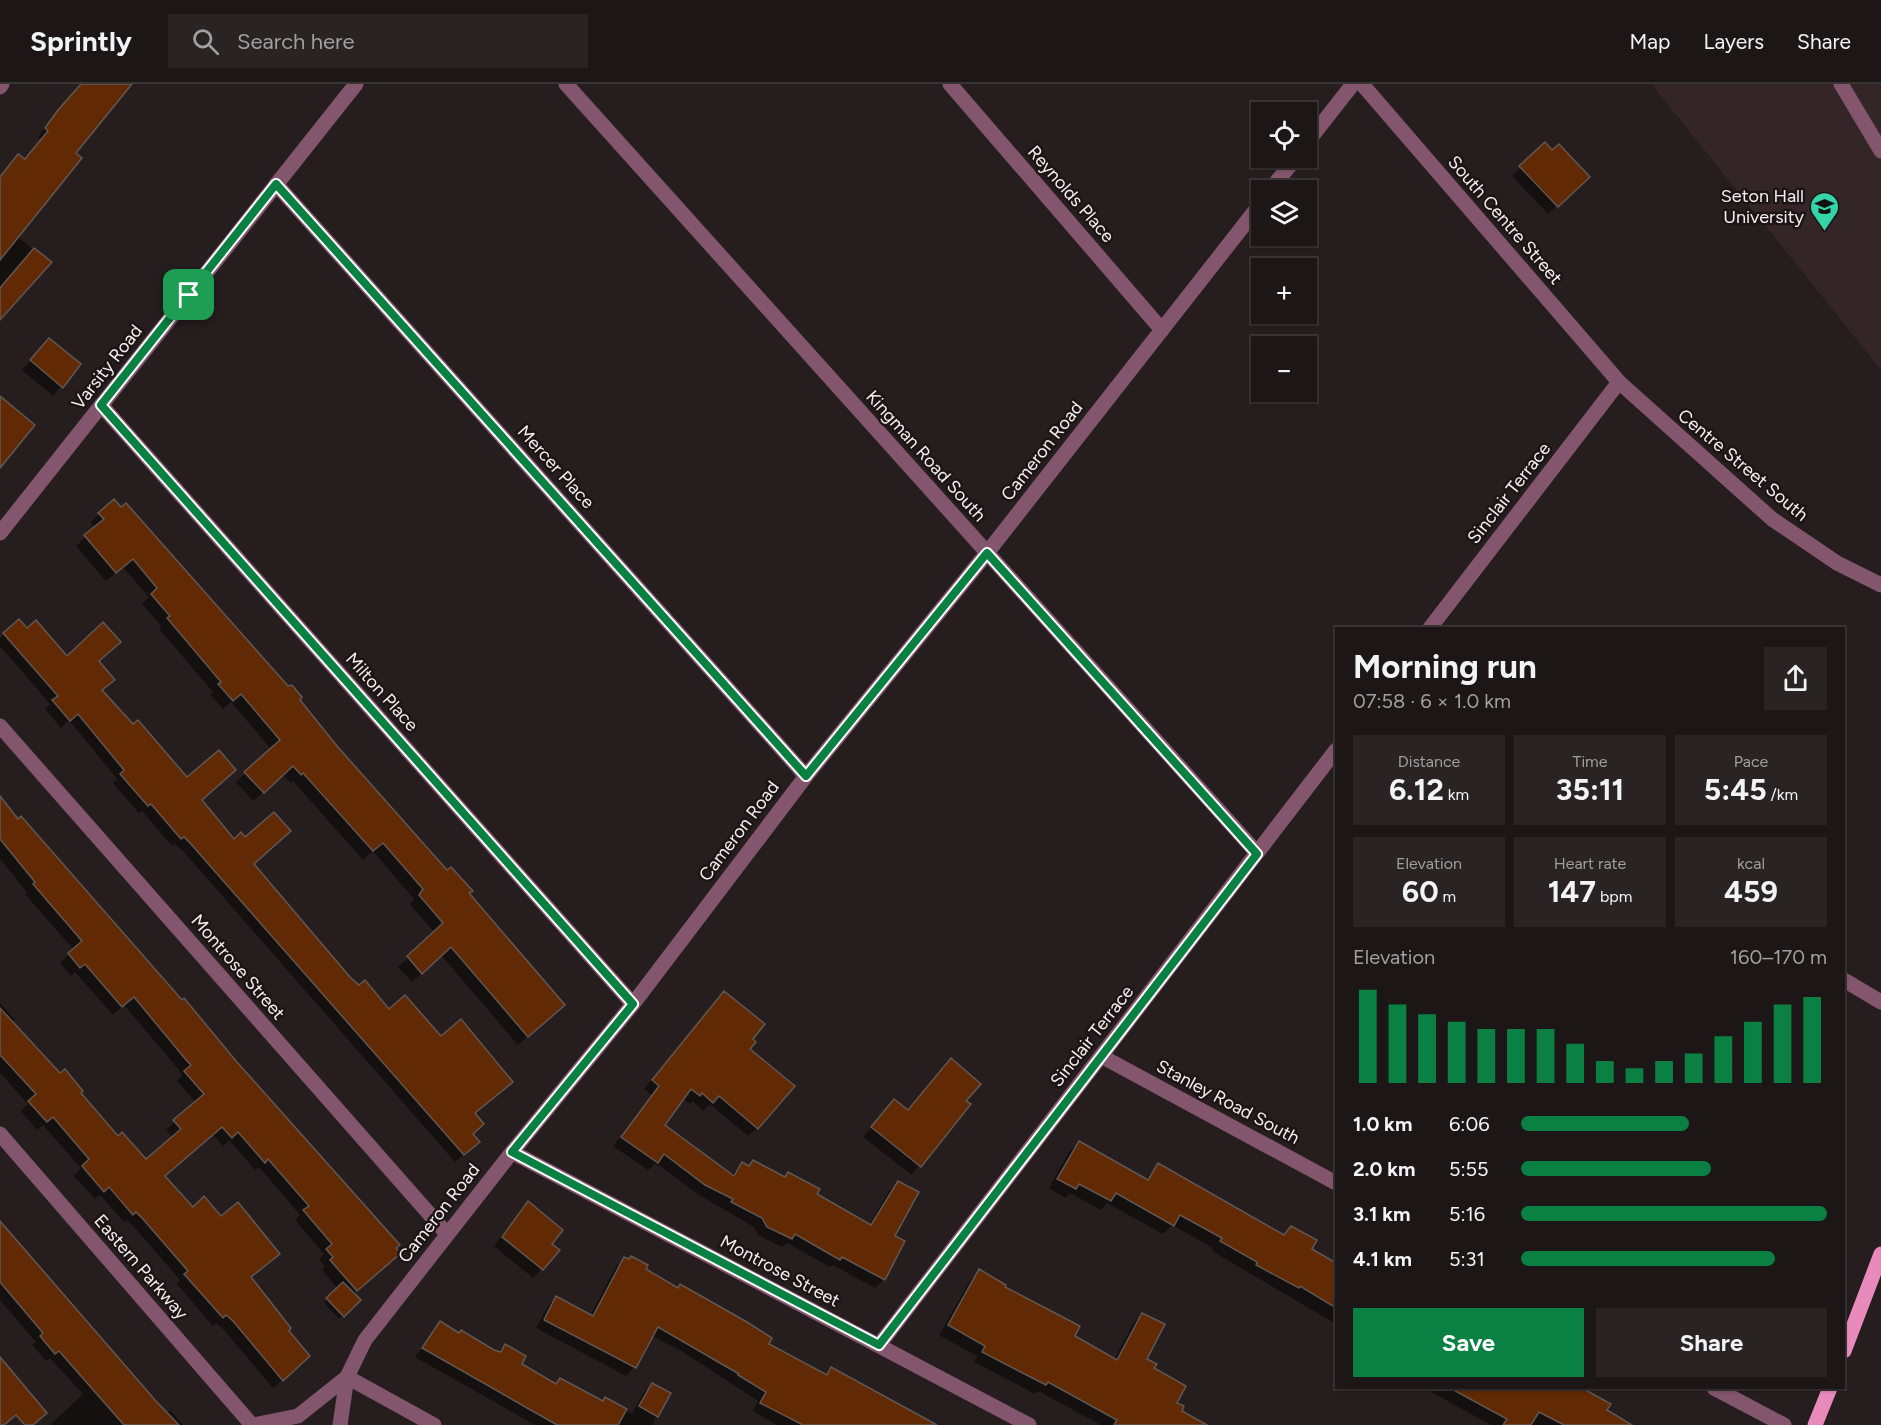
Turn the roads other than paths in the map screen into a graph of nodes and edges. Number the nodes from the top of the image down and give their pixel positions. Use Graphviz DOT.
graph roads {
  1 [pos="356,84"];
  2 [pos="566,84"];
  3 [pos="950,84"];
  4 [pos="1353,84"];
  5 [pos="1362,84"];
  6 [pos="1841,84"];
  7 [pos="1317,130"];
  8 [pos="1881,151"];
  9 [pos="1288,168"];
  10 [pos="1278,180"];
  11 [pos="276,184"];
  12 [pos="1251,216"];
  13 [pos="1162,330"];
  14 [pos="1619,382"];
  15 [pos="101,405"];
  16 [pos="0,533"];
  17 [pos="987,553"];
  18 [pos="1881,585"];
  19 [pos="1431,627"];
  20 [pos="0,726"];
  21 [pos="1335,751"];
  22 [pos="806,776"];
  23 [pos="1257,854"];
  24 [pos="1845,981"];
  25 [pos="1881,1002"];
  26 [pos="633,1004"];
  27 [pos="1101,1056"];
  28 [pos="0,1134"];
  29 [pos="512,1152"];
  30 [pos="1335,1182"];
  31 [pos="447,1234"];
  32 [pos="1881,1254"];
  33 [pos="879,1345"];
  34 [pos="1845,1348"];
  35 [pos="347,1377"];
  36 [pos="1716,1389"];
  37 [pos="1830,1389"];
  38 [pos="252,1425"];
  39 [pos="340,1425"];
  40 [pos="434,1425"];
  41 [pos="1029,1425"];
  42 [pos="1784,1425"];
  43 [pos="1815,1425"];
  1 -- 11 [label="street, Varsity Road"];
  2 -- 17 [label="street, Kingman Road South"];
  3 -- 13 [label="street, Reynolds Place"];
  4 -- 7 [label="street"];
  5 -- 14 [label="street, South Centre Street"];
  6 -- 8 [label="street"];
  9 -- 10 [label="street"];
  11 -- 15 [label="street, Varsity Road"];
  11 -- 22 [label="street, Mercer Place"];
  12 -- 13 [label="street, Cameron Road"];
  13 -- 17 [label="street, Cameron Road"];
  14 -- 18 [label="street, Centre Street South"];
  14 -- 19 [label="street, Sinclair Terrace"];
  15 -- 16 [label="street, Varsity Road"];
  15 -- 26 [label="street, Milton Place"];
  17 -- 22 [label="street, Cameron Road"];
  17 -- 23 [label="street, Kingman Road South"];
  20 -- 31 [label="street, Montrose Street"];
  21 -- 23 [label="street, Sinclair Terrace"];
  22 -- 26 [label="street, Cameron Road"];
  23 -- 27 [label="street, Sinclair Terrace"];
  24 -- 25 [label="street"];
  26 -- 29 [label="street, Cameron Road"];
  27 -- 30 [label="street, Stanley Road South"];
  27 -- 33 [label="street, Sinclair Terrace"];
  28 -- 38 [label="street, Eastern Parkway"];
  29 -- 31 [label="street, Cameron Road"];
  29 -- 33 [label="street, Montrose Street"];
  31 -- 35 [label="street, Cameron Road"];
  32 -- 34 [label="main road"];
  33 -- 41 [label="street, Montrose Street"];
  35 -- 38 [label="street, Cameron Road"];
  35 -- 39 [label="street, Cameron Road"];
  35 -- 40 [label="street"];
  36 -- 42 [label="street"];
  37 -- 43 [label="main road"];
}
